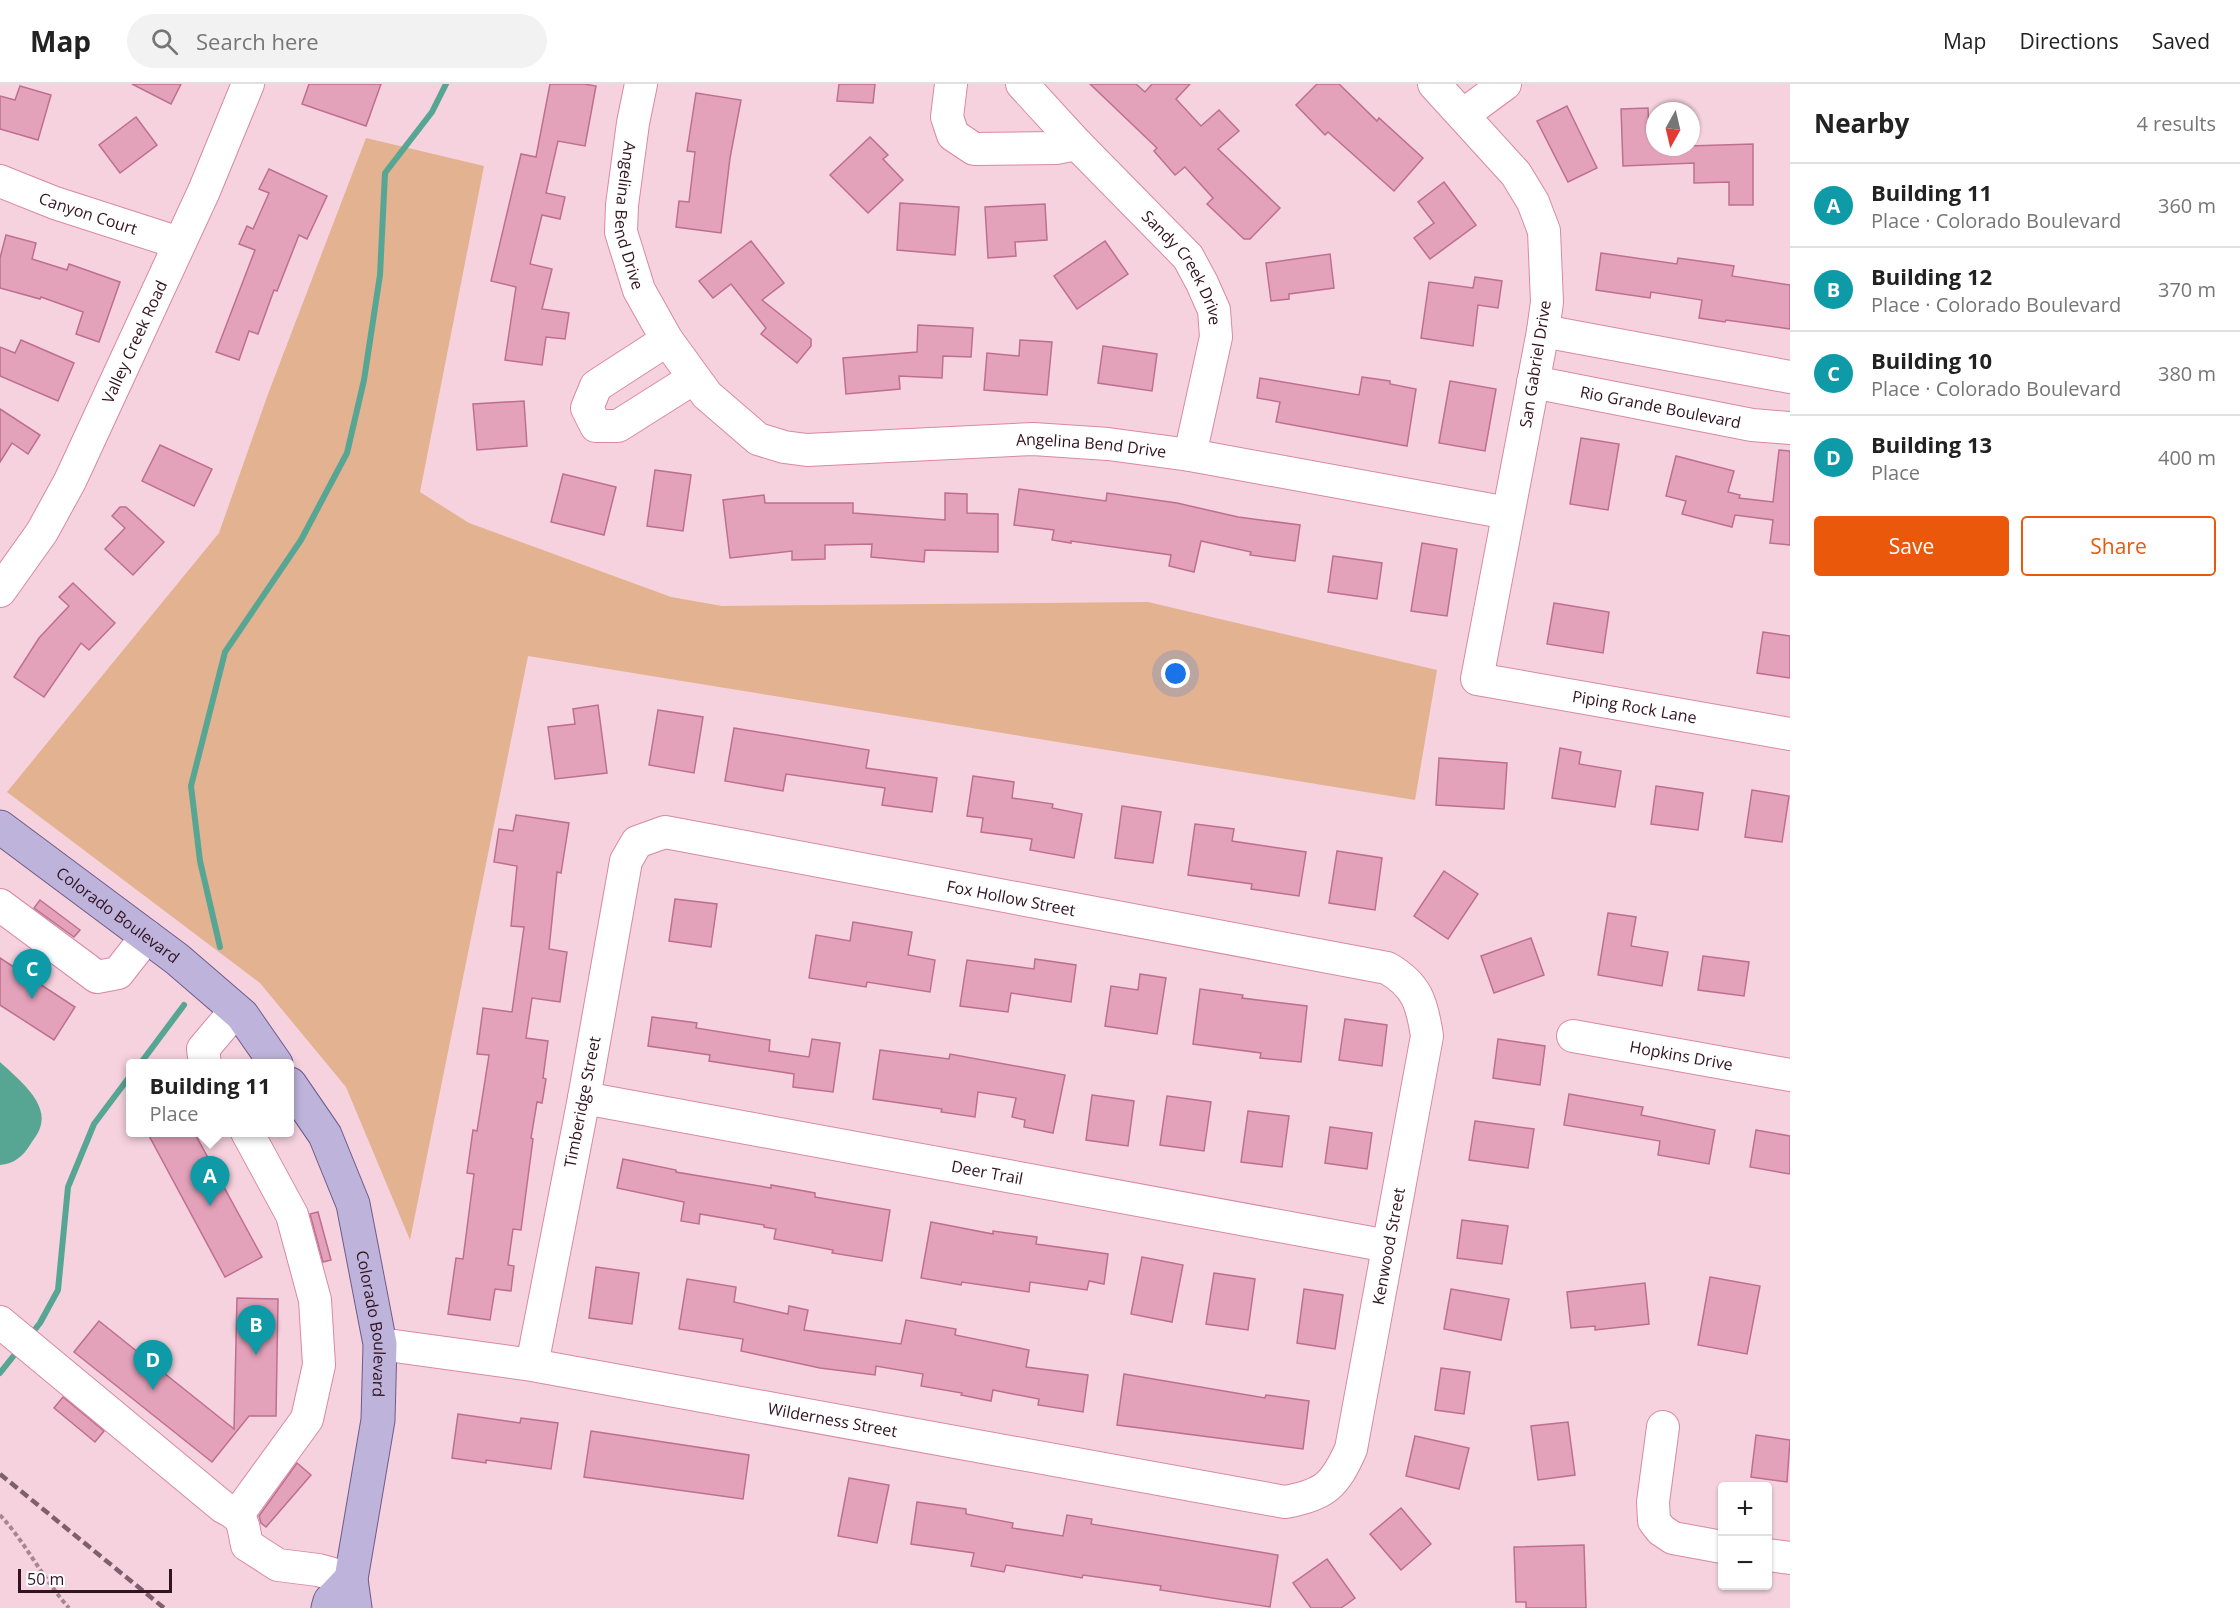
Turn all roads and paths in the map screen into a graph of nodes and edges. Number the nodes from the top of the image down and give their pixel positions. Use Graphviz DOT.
graph roads {
  1 [pos="248,84"];
  2 [pos="641,84"];
  3 [pos="951,84"];
  4 [pos="1022,84"];
  5 [pos="1434,84"];
  6 [pos="1505,84"];
  7 [pos="1463,115"];
  8 [pos="1077,144"];
  9 [pos="0,181"];
  10 [pos="179,243"];
  11 [pos="1543,331"];
  12 [pos="667,340"];
  13 [pos="1790,377"];
  14 [pos="694,378"];
  15 [pos="1533,382"];
  16 [pos="1790,428"];
  17 [pos="1190,455"];
  18 [pos="1508,513"];
  19 [pos="0,591"];
  20 [pos="1477,679"];
  21 [pos="1790,734"];
  22 [pos="0,827"];
  23 [pos="637,842"];
  24 [pos="0,905"];
  25 [pos="147,936"];
  26 [pos="1387,968"];
  27 [pos="236,1010"];
  28 [pos="1573,1036"];
  29 [pos="204,1059"];
  30 [pos="272,1059"];
  31 [pos="1790,1075"];
  32 [pos="294,1089"];
  33 [pos="584,1098"];
  34 [pos="250,1137"];
  35 [pos="1388,1246"];
  36 [pos="0,1322"];
  37 [pos="380,1344"];
  38 [pos="532,1365"];
  39 [pos="1664,1427"];
  40 [pos="1285,1502"];
  41 [pos="238,1514"];
  42 [pos="0,1515"];
  43 [pos="1718,1546"];
  44 [pos="1772,1556"];
  45 [pos="1790,1558"];
  46 [pos="353,1593"];
  47 [pos="69,1608"];
  48 [pos="328,1608"];
  1 -- 10 [label="street, Valley Creek Road"];
  2 -- 12 [label="street, Angelina Bend Drive"];
  3 -- 8 [label="street"];
  4 -- 8 [label="street, Sandy Creek Drive"];
  5 -- 7 [label="street, San Gabriel Drive"];
  6 -- 7 [label="street"];
  7 -- 11 [label="street, San Gabriel Drive"];
  8 -- 17 [label="street, Sandy Creek Drive"];
  9 -- 10 [label="street, Canyon Court"];
  10 -- 19 [label="street, Valley Creek Road"];
  11 -- 13 [label="street"];
  11 -- 15 [label="street, San Gabriel Drive"];
  12 -- 14 [label="street, Angelina Bend Drive"];
  12 -- 14 [label="street"];
  14 -- 17 [label="street, Angelina Bend Drive"];
  15 -- 16 [label="street, Rio Grande Boulevard"];
  15 -- 18 [label="street, San Gabriel Drive"];
  17 -- 18 [label="street, Angelina Bend Drive"];
  18 -- 20 [label="street, San Gabriel Drive"];
  20 -- 21 [label="street, Piping Rock Lane"];
  22 -- 25 [label="main road, Colorado Boulevard"];
  23 -- 26 [label="street, Fox Hollow Street"];
  23 -- 33 [label="street, Timberidge Street"];
  24 -- 25 [label="street"];
  25 -- 27 [label="main road, Colorado Boulevard"];
  26 -- 35 [label="street, Kenwood Street"];
  27 -- 29 [label="street"];
  27 -- 30 [label="main road, Colorado Boulevard"];
  28 -- 31 [label="street, Hopkins Drive"];
  32 -- 37 [label="main road, Colorado Boulevard"];
  33 -- 35 [label="street, Deer Trail"];
  33 -- 38 [label="street, Timberidge Street"];
  34 -- 41 [label="street"];
  35 -- 40 [label="street, Kenwood Street"];
  36 -- 41 [label="street"];
  37 -- 38 [label="street, Wilderness Street"];
  37 -- 46 [label="main road, Colorado Boulevard"];
  38 -- 40 [label="street, Wilderness Street"];
  39 -- 43 [label="street"];
  41 -- 46 [label="street"];
  42 -- 47 [label="path"];
  44 -- 45 [label="street"];
  46 -- 48 [label="main road"];
}
